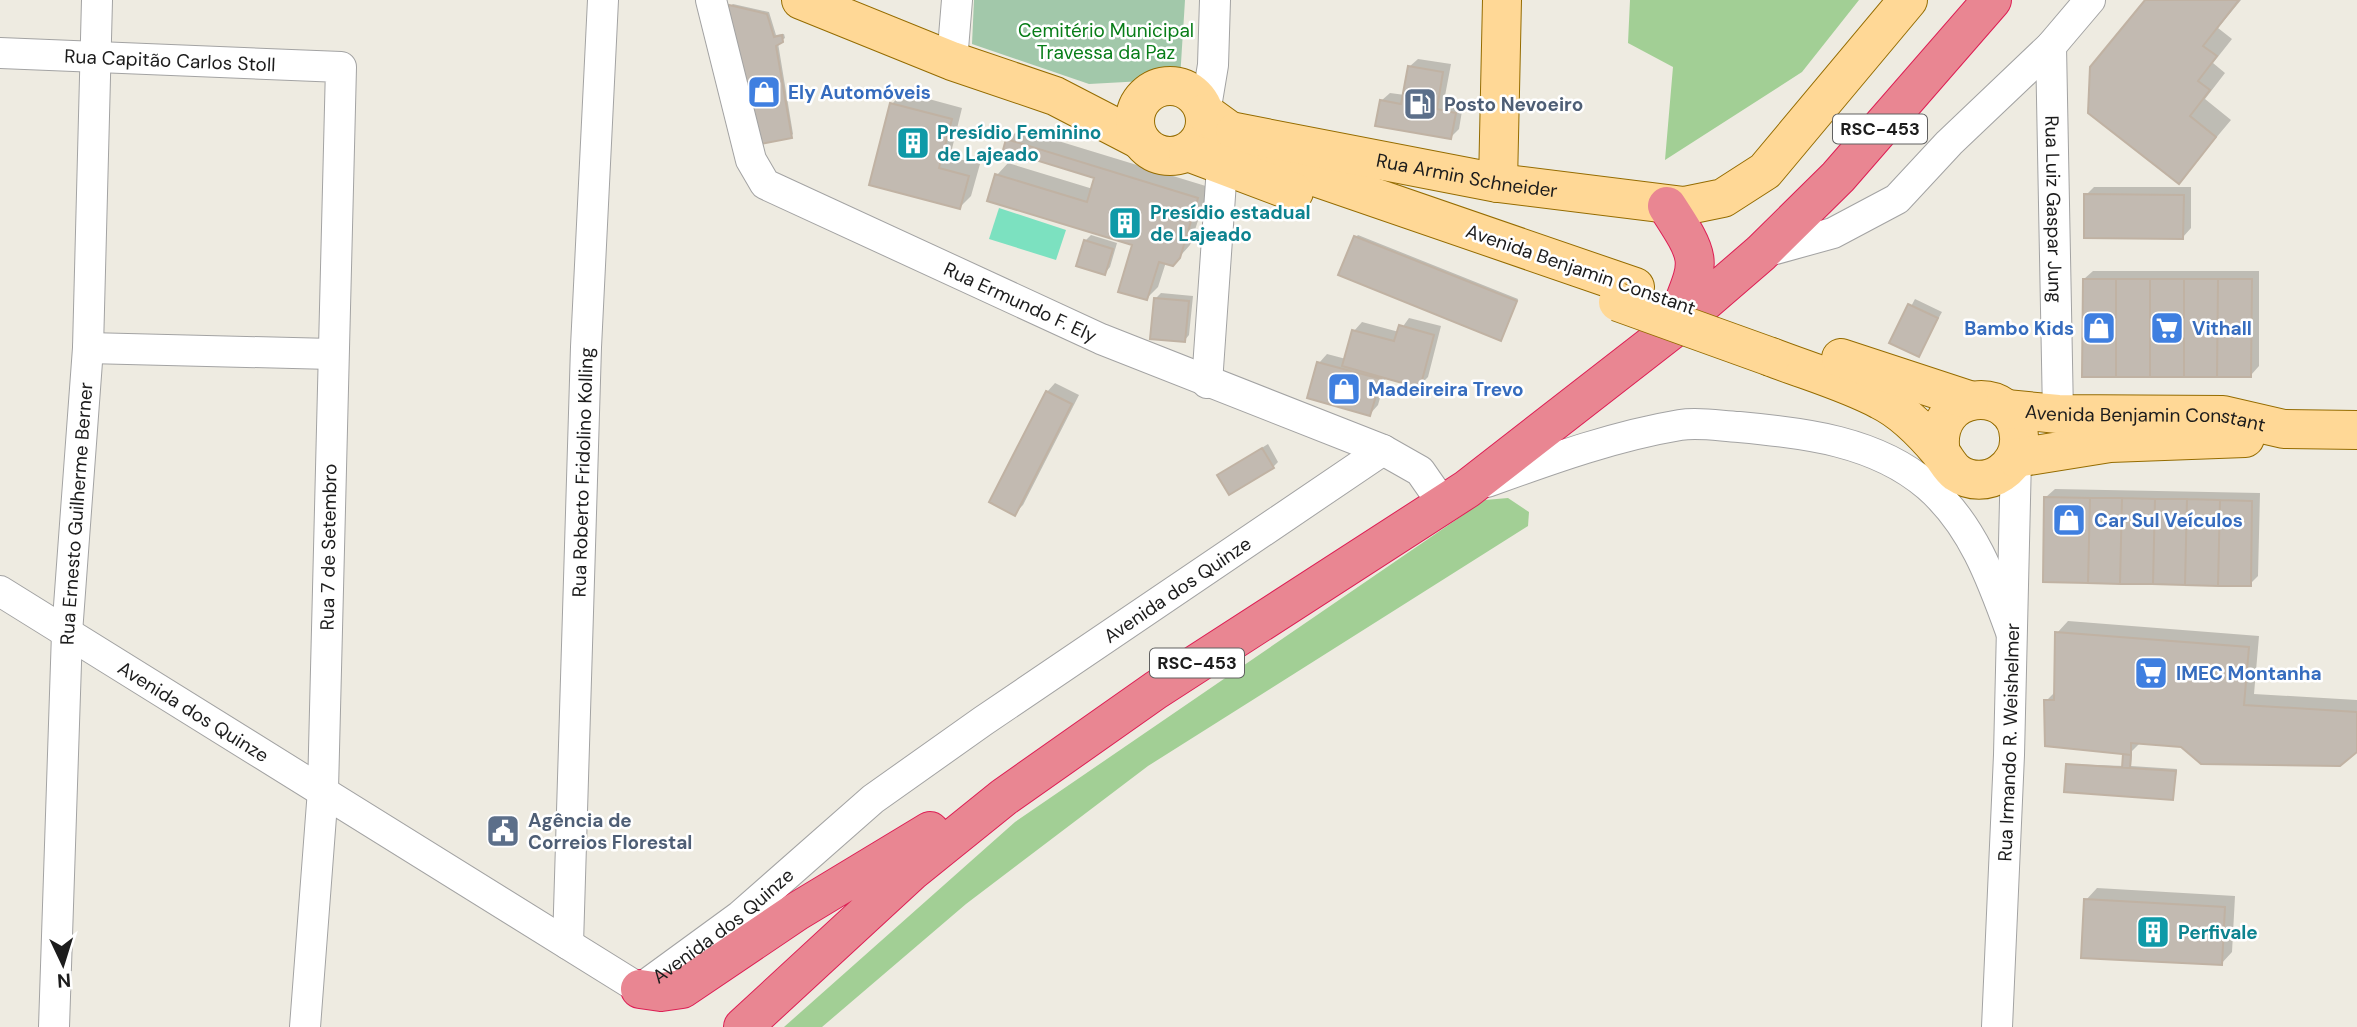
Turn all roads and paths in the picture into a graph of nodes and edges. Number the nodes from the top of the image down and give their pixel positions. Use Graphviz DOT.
graph roads {
  1 [pos="97,0"];
  2 [pos="603,0"];
  3 [pos="711,0"];
  4 [pos="801,0"];
  5 [pos="957,0"];
  6 [pos="1215,0"];
  7 [pos="1481,0"];
  8 [pos="1502,0"];
  9 [pos="1908,0"];
  10 [pos="1992,0"];
  11 [pos="2090,0"];
  12 [pos="2051,46"];
  13 [pos="0,53"];
  14 [pos="95,56"];
  15 [pos="952,61"];
  16 [pos="341,67"];
  17 [pos="1146,95"];
  18 [pos="1055,96"];
  19 [pos="1236,127"];
  20 [pos="1140,140"];
  21 [pos="1188,152"];
  22 [pos="1222,167"];
  23 [pos="1487,181"];
  24 [pos="1667,206"];
  25 [pos="1761,253"];
  26 [pos="1626,294"];
  27 [pos="1674,328"];
  28 [pos="88,348"];
  29 [pos="1779,349"];
  30 [pos="332,354"];
  31 [pos="1207,383"];
  32 [pos="1969,400"];
  33 [pos="2006,409"];
  34 [pos="2058,414"];
  35 [pos="2109,429"];
  36 [pos="2357,430"];
  37 [pos="1383,450"];
  38 [pos="2016,458"];
  39 [pos="1890,462"];
  40 [pos="1949,464"];
  41 [pos="1455,497"];
  42 [pos="1986,562"];
  43 [pos="0,591"];
  44 [pos="2011,632"];
  45 [pos="67,633"];
  46 [pos="323,790"];
  47 [pos="1004,797"];
  48 [pos="568,944"];
  49 [pos="640,989"];
  50 [pos="54,1027"];
  51 [pos="305,1027"];
  52 [pos="743,1027"];
  53 [pos="1997,1027"];
  1 -- 14 [label="street, Rua Ernesto Guilherme Berner"];
  2 -- 48 [label="street, Rua Roberto Fridolino Kolling"];
  3 -- 31 [label="street, Rua Ermundo F. Ely"];
  4 -- 15 [label="main road"];
  5 -- 15 [label="street"];
  6 -- 19 [label="street"];
  7 -- 23 [label="main road"];
  8 -- 23 [label="main road"];
  9 -- 24 [label="main road, Rua Armin Schneider"];
  10 -- 25 [label="highway, RSC-453"];
  11 -- 12 [label="street"];
  12 -- 25 [label="street"];
  12 -- 34 [label="street, Rua Luiz Gaspar Jung"];
  13 -- 14 [label="street, Rua Capitão Carlos Stoll"];
  14 -- 16 [label="street, Rua Capitão Carlos Stoll"];
  14 -- 28 [label="street, Rua Ernesto Guilherme Berner"];
  15 -- 18 [label="main road"];
  16 -- 30 [label="street, Rua 7 de Setembro"];
  17 -- 18 [label="main road"];
  17 -- 19 [label="main road, Avenida Benjamin Constant"];
  17 -- 20 [label="main road"];
  18 -- 20 [label="main road"];
  19 -- 21 [label="main road"];
  19 -- 23 [label="main road, Rua Armin Schneider"];
  19 -- 26 [label="main road, Avenida Benjamin Constant"];
  20 -- 21 [label="main road"];
  21 -- 22 [label="main road, Avenida Benjamin Constant"];
  22 -- 26 [label="main road, Avenida Benjamin Constant"];
  22 -- 31 [label="street"];
  23 -- 24 [label="main road, Rua Armin Schneider"];
  24 -- 27 [label="highway"];
  25 -- 27 [label="highway, RSC-453"];
  26 -- 29 [label="main road, Avenida Benjamin Constant, bridge"];
  27 -- 41 [label="highway, RSC-453"];
  28 -- 30 [label="street"];
  28 -- 45 [label="street, Rua Ernesto Guilherme Berner"];
  29 -- 32 [label="main road, Avenida Benjamin Constant"];
  29 -- 40 [label="main road, Avenida Benjamin Constant"];
  30 -- 46 [label="street, Rua 7 de Setembro"];
  31 -- 37 [label="street, Rua Ermundo F. Ely"];
  32 -- 33 [label="main road"];
  32 -- 40 [label="main road"];
  33 -- 34 [label="main road, Avenida Benjamin Constant"];
  33 -- 38 [label="main road"];
  34 -- 35 [label="main road, Avenida Benjamin Constant"];
  35 -- 36 [label="main road, Avenida Benjamin Constant"];
  35 -- 38 [label="main road, Avenida Benjamin Constant"];
  37 -- 41 [label="street, Rua Ermundo F. Ely"];
  37 -- 49 [label="street, Avenida dos Quinze"];
  38 -- 40 [label="main road"];
  38 -- 44 [label="street, Rua Irmando R. Weishelmer"];
  39 -- 40 [label="street"];
  39 -- 41 [label="street"];
  39 -- 42 [label="street"];
  40 -- 42 [label="street"];
  41 -- 47 [label="highway, RSC-453"];
  42 -- 44 [label="street"];
  43 -- 45 [label="street, Avenida dos Quinze"];
  44 -- 53 [label="street, Rua Irmando R. Weishelmer"];
  45 -- 46 [label="street, Avenida dos Quinze"];
  45 -- 50 [label="street, Rua Ernesto Guilherme Berner"];
  46 -- 48 [label="street, Avenida dos Quinze"];
  46 -- 51 [label="street, Rua 7 de Setembro"];
  47 -- 49 [label="highway"];
  47 -- 52 [label="highway, RSC-453"];
  48 -- 49 [label="street, Avenida dos Quinze"];
}
